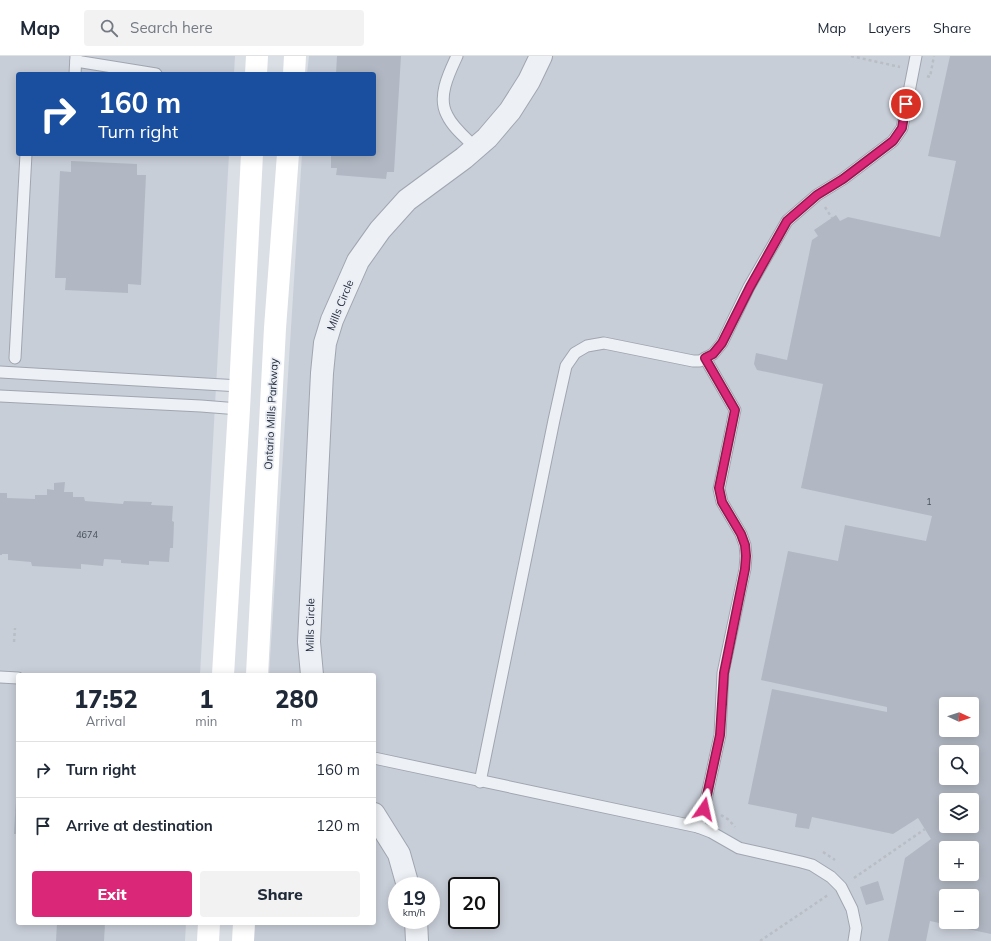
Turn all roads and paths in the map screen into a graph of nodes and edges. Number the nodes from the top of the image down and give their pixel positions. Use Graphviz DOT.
graph roads {
  1 [pos="257,56"];
  2 [pos="296,56"];
  3 [pos="457,56"];
  4 [pos="541,56"];
  5 [pos="916,56"];
  6 [pos="76,59"];
  7 [pos="75,72"];
  8 [pos="145,72"];
  9 [pos="256,72"];
  10 [pos="294,72"];
  11 [pos="476,148"];
  12 [pos="26,156"];
  13 [pos="252,156"];
  14 [pos="288,156"];
  15 [pos="15,358"];
  16 [pos="705,358"];
  17 [pos="0,372"];
  18 [pos="240,386"];
  19 [pos="0,396"];
  20 [pos="239,409"];
  21 [pos="15,628"];
  22 [pos="14,642"];
  23 [pos="223,673"];
  24 [pos="257,673"];
  25 [pos="312,673"];
  26 [pos="0,677"];
  27 [pos="16,678"];
  28 [pos="376,758"];
  29 [pos="480,782"];
  30 [pos="376,817"];
  31 [pos="698,827"];
  32 [pos="405,877"];
  33 [pos="209,925"];
  34 [pos="244,925"];
  35 [pos="416,929"];
  36 [pos="208,941"];
  37 [pos="244,941"];
  38 [pos="417,941"];
  39 [pos="854,941"];
  1 -- 9 [label="main road"];
  2 -- 10 [label="main road"];
  3 -- 11 [label="lane"];
  4 -- 11 [label="street, Mills Circle"];
  5 -- 16 [label="lane"];
  6 -- 7 [label="lane"];
  6 -- 8 [label="lane"];
  11 -- 25 [label="street, Mills Circle"];
  12 -- 15 [label="lane"];
  13 -- 18 [label="main road"];
  14 -- 24 [label="main road, Ontario Mills Parkway"];
  16 -- 29 [label="lane"];
  16 -- 31 [label="lane"];
  17 -- 18 [label="lane"];
  18 -- 20 [label="main road"];
  19 -- 20 [label="lane"];
  20 -- 23 [label="main road"];
  21 -- 22 [label="path"];
  26 -- 27 [label="lane"];
  28 -- 29 [label="lane"];
  29 -- 31 [label="lane"];
  30 -- 32 [label="street"];
  31 -- 39 [label="lane"];
  33 -- 36 [label="main road"];
  34 -- 37 [label="main road"];
  35 -- 38 [label="street"];
}
